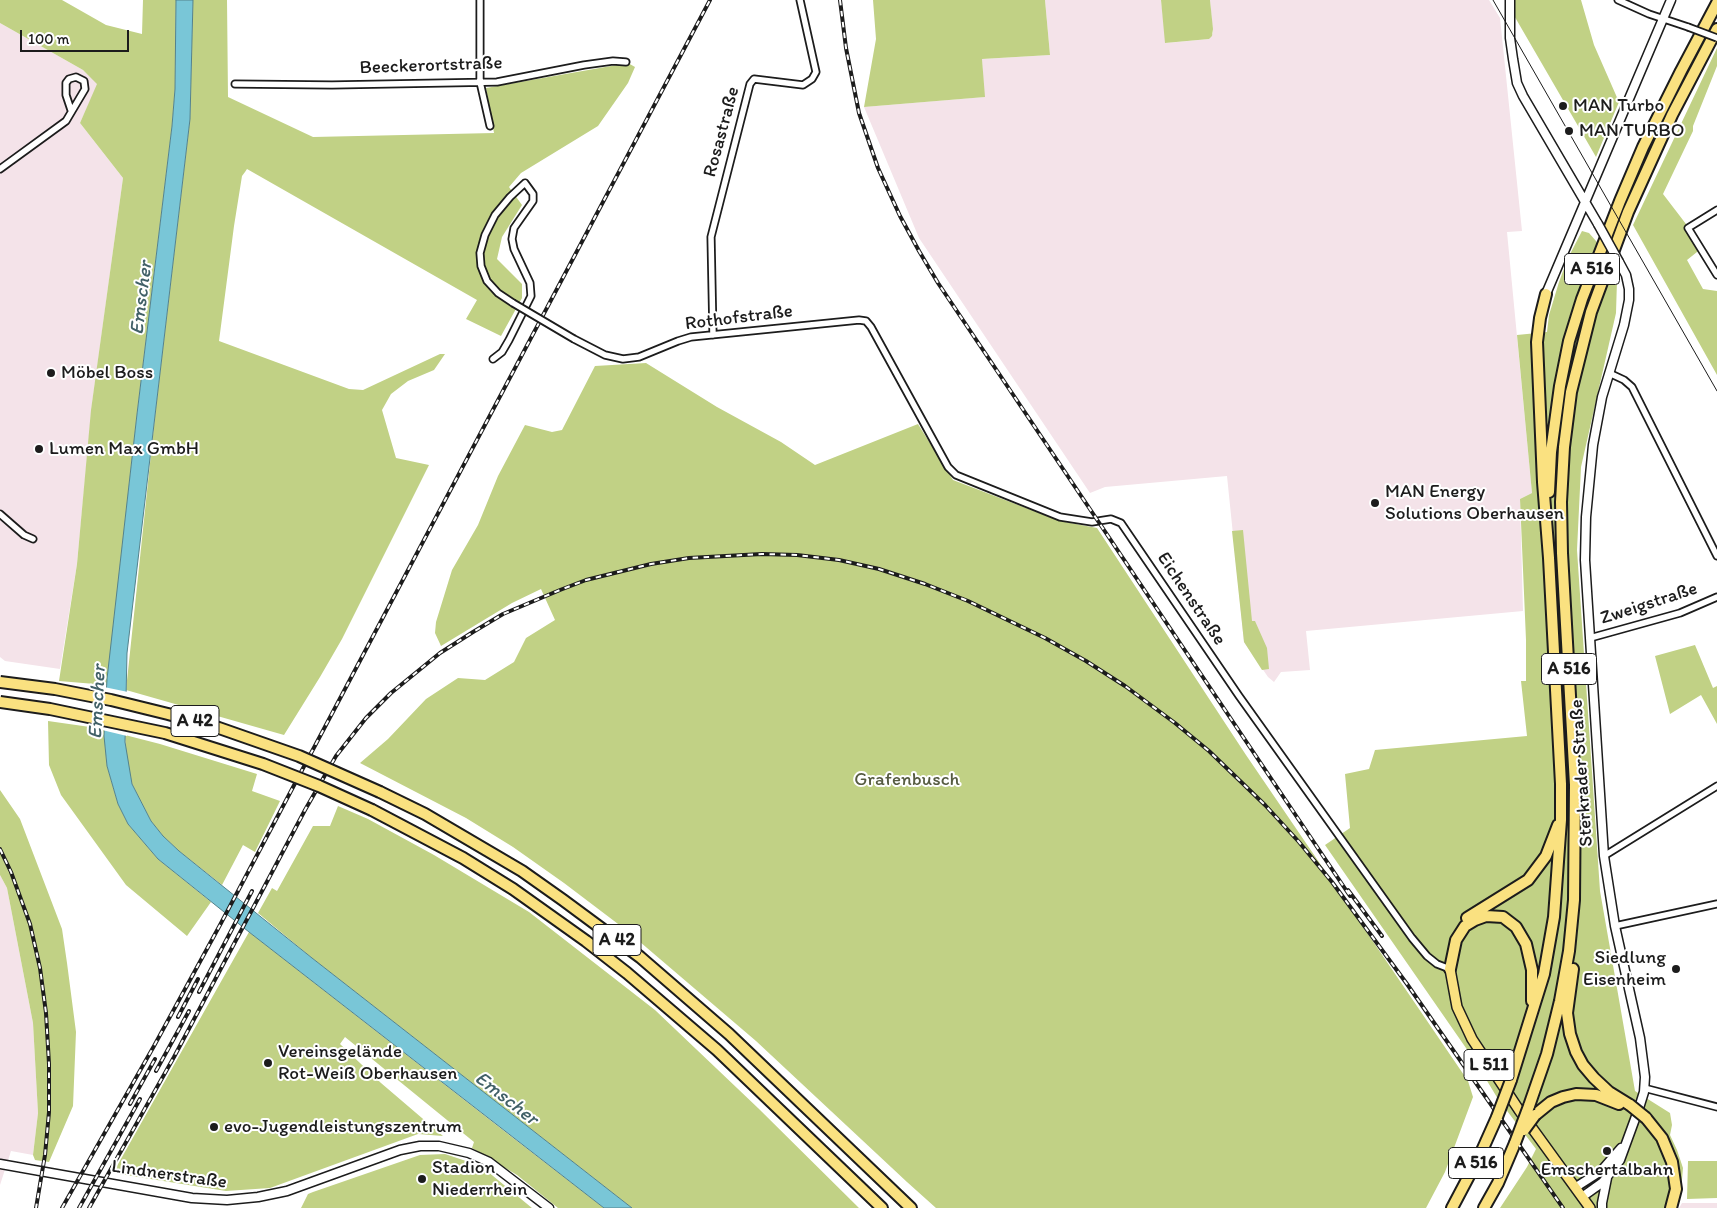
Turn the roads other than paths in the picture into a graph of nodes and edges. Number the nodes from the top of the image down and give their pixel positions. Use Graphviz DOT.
graph roads {
  1 [pos="480,0"];
  2 [pos="800,0"];
  3 [pos="1510,0"];
  4 [pos="1618,0"];
  5 [pos="1671,0"];
  6 [pos="1717,3"];
  7 [pos="1664,18"];
  8 [pos="1717,29"];
  9 [pos="1717,38"];
  10 [pos="626,62"];
  11 [pos="480,82"];
  12 [pos="235,84"];
  13 [pos="71,110"];
  14 [pos="490,126"];
  15 [pos="0,169"];
  16 [pos="1585,200"];
  17 [pos="1717,210"];
  18 [pos="1717,275"];
  19 [pos="1546,294"];
  20 [pos="866,322"];
  21 [pos="713,334"];
  22 [pos="494,359"];
  23 [pos="1609,373"];
  24 [pos="0,514"];
  25 [pos="33,539"];
  26 [pos="1717,556"];
  27 [pos="1549,558"];
  28 [pos="1717,597"];
  29 [pos="1590,638"];
  30 [pos="0,682"];
  31 [pos="0,702"];
  32 [pos="1717,786"];
  33 [pos="1562,820"];
  34 [pos="1604,856"];
  35 [pos="1717,904"];
  36 [pos="1572,923"];
  37 [pos="1615,926"];
  38 [pos="1450,969"];
  39 [pos="1532,1017"];
  40 [pos="1644,1088"];
  41 [pos="1629,1107"];
  42 [pos="1717,1107"];
  43 [pos="1532,1111"];
  44 [pos="1645,1120"];
  45 [pos="1626,1143"];
  46 [pos="0,1164"];
  47 [pos="1607,1177"];
  48 [pos="1576,1187"];
  49 [pos="1582,1197"];
  50 [pos="879,1206"];
  51 [pos="549,1208"];
  52 [pos="911,1208"];
  53 [pos="1452,1208"];
  54 [pos="1484,1208"];
  55 [pos="1590,1208"];
  56 [pos="1602,1208"];
  57 [pos="1665,1208"];
  58 [pos="1671,1208"];
  1 -- 11 [label="street"];
  2 -- 21 [label="street, Rosastraße"];
  3 -- 16 [label="street, Sterkrader Straße"];
  4 -- 7 [label="street"];
  5 -- 7 [label="street"];
  6 -- 27 [label="highway, A 516"];
  7 -- 9 [label="street, bridge"];
  7 -- 16 [label="street"];
  8 -- 36 [label="highway, A 516"];
  10 -- 11 [label="street, Beeckerortstraße"];
  11 -- 12 [label="street, Beeckerortstraße"];
  11 -- 14 [label="street"];
  13 -- 13 [label="street"];
  13 -- 15 [label="street"];
  16 -- 19 [label="street"];
  16 -- 23 [label="street, Sterkrader Straße, bridge"];
  17 -- 18 [label="street"];
  19 -- 27 [label="highway"];
  20 -- 21 [label="street, Rothofstraße"];
  20 -- 38 [label="street, Eichenstraße"];
  21 -- 22 [label="street, Rothofstraße, bridge"];
  23 -- 26 [label="street"];
  23 -- 29 [label="street, Sterkrader Straße"];
  24 -- 25 [label="street"];
  27 -- 33 [label="highway, A 516"];
  28 -- 29 [label="street, Zweigstraße"];
  29 -- 34 [label="street, Sterkrader Straße"];
  30 -- 52 [label="highway, A 42, bridge"];
  31 -- 50 [label="highway, A 42, bridge"];
  32 -- 34 [label="street"];
  33 -- 38 [label="highway"];
  33 -- 39 [label="highway, A 516"];
  34 -- 37 [label="street, Sterkrader Straße"];
  35 -- 37 [label="street"];
  36 -- 41 [label="highway"];
  36 -- 43 [label="highway, A 516"];
  37 -- 40 [label="street, Sterkrader Straße"];
  38 -- 39 [label="highway"];
  38 -- 48 [label="main road, L 511"];
  39 -- 53 [label="highway, A 516, bridge"];
  40 -- 42 [label="street"];
  40 -- 45 [label="street, Sterkrader Straße"];
  41 -- 43 [label="highway"];
  41 -- 44 [label="highway"];
  43 -- 54 [label="highway, A 516, bridge"];
  44 -- 57 [label="highway"];
  44 -- 58 [label="highway"];
  45 -- 47 [label="street, Sterkrader Straße"];
  45 -- 48 [label="street, Sterkrader Straße"];
  46 -- 51 [label="street, Lindnerstraße"];
  47 -- 49 [label="street, Sterkrader Straße"];
  47 -- 56 [label="street"];
  48 -- 49 [label="main road, L 511"];
  49 -- 55 [label="main road, L 511"];
}
